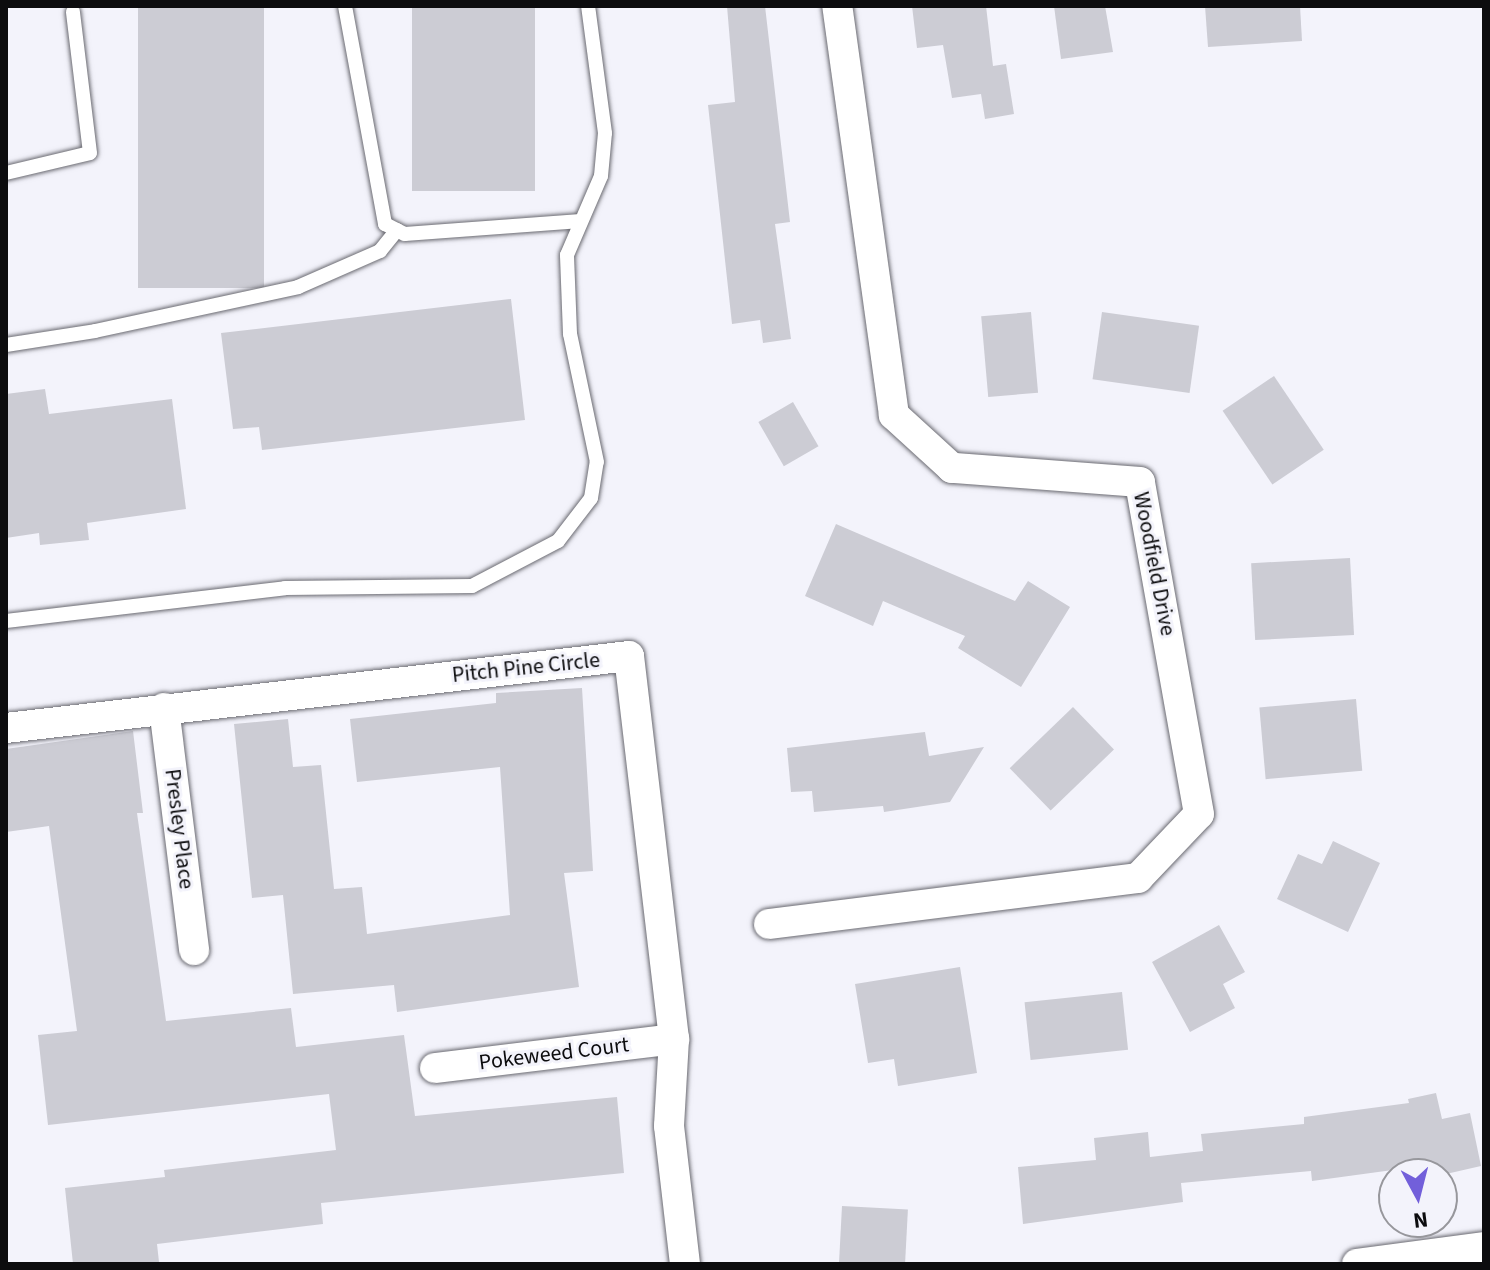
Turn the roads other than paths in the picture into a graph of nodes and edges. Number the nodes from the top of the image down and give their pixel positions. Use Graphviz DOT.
graph roads {
  1 [pos="345,6"];
  2 [pos="588,6"];
  3 [pos="837,6"];
  4 [pos="73,12"];
  5 [pos="6,173"];
  6 [pos="581,221"];
  7 [pos="397,230"];
  8 [pos="6,345"];
  9 [pos="6,621"];
  10 [pos="164,708"];
  11 [pos="6,728"];
  12 [pos="769,924"];
  13 [pos="194,950"];
  14 [pos="674,1039"];
  15 [pos="435,1068"];
  16 [pos="1484,1247"];
  17 [pos="1390,1262"];
  18 [pos="685,1264"];
  19 [pos="1357,1264"];
  1 -- 7 [label="lane"];
  2 -- 6 [label="lane"];
  3 -- 12 [label="street, Woodfield Drive"];
  4 -- 5 [label="lane"];
  6 -- 7 [label="lane"];
  6 -- 9 [label="lane"];
  7 -- 8 [label="lane"];
  10 -- 11 [label="street, Pitch Pine Circle"];
  10 -- 13 [label="street, Presley Place"];
  10 -- 14 [label="street, Pitch Pine Circle"];
  14 -- 15 [label="street, Pokeweed Court"];
  14 -- 18 [label="street, Pitch Pine Circle"];
  16 -- 17 [label="street"];
  17 -- 19 [label="street"];
}
